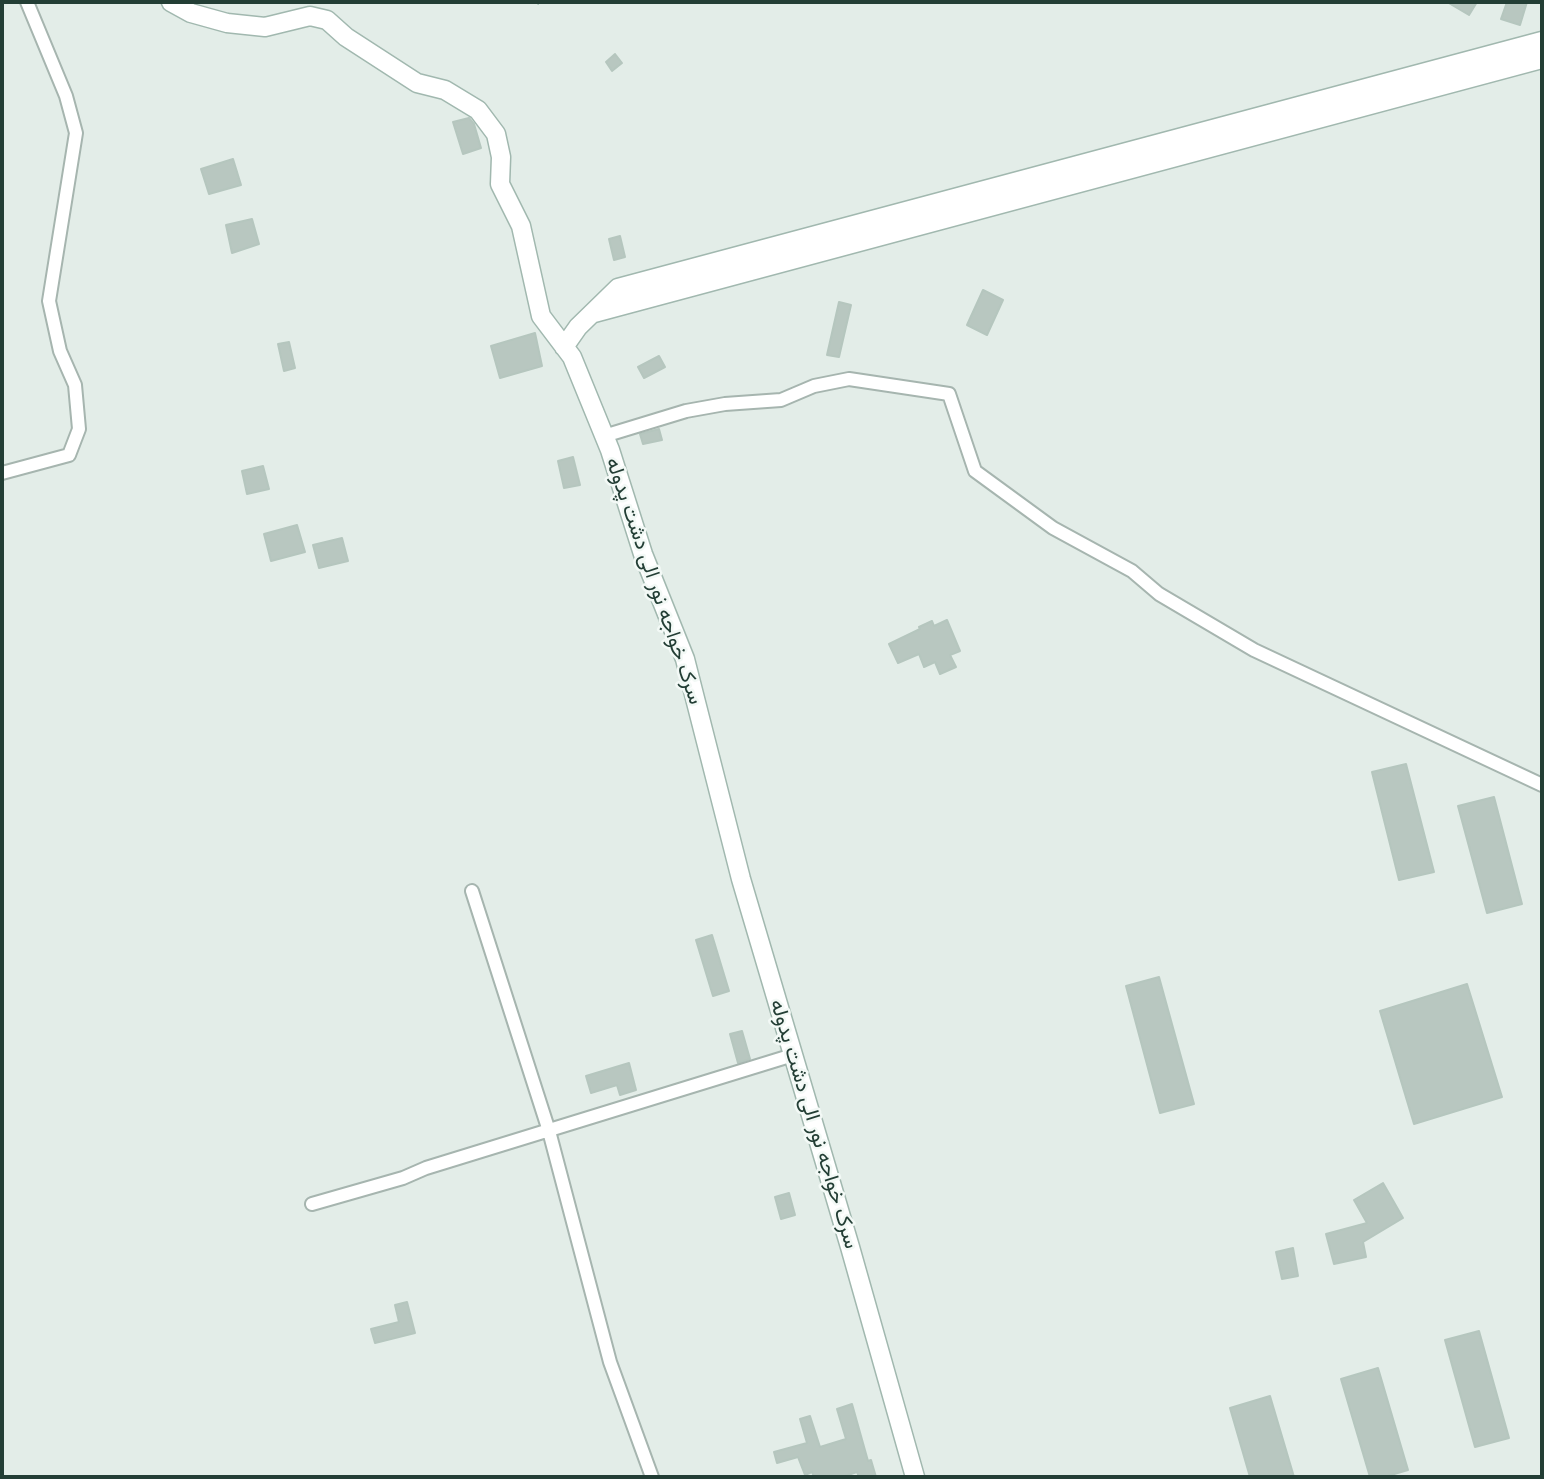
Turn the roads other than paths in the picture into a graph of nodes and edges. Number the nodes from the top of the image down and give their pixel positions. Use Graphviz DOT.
graph roads {
  1 [pos="27,2"];
  2 [pos="171,2"];
  3 [pos="1542,41"];
  4 [pos="1542,59"];
  5 [pos="594,313"];
  6 [pos="564,347"];
  7 [pos="604,436"];
  8 [pos="2,473"];
  9 [pos="1542,785"];
  10 [pos="471,891"];
  11 [pos="793,1055"];
  12 [pos="549,1131"];
  13 [pos="312,1204"];
  14 [pos="652,1477"];
  15 [pos="915,1477"];
  1 -- 8 [label="street"];
  2 -- 6 [label="main road, سرک خواجه نور الی دشت پدوله"];
  3 -- 5 [label="main road"];
  4 -- 5 [label="main road"];
  5 -- 6 [label="main road"];
  6 -- 7 [label="main road, سرک خواجه نور الی دشت پدوله"];
  7 -- 9 [label="street"];
  7 -- 11 [label="main road, سرک خواجه نور الی دشت پدوله"];
  10 -- 12 [label="street"];
  11 -- 12 [label="street"];
  11 -- 15 [label="main road, سرک خواجه نور الی دشت پدوله"];
  12 -- 13 [label="street"];
  12 -- 14 [label="street"];
}
